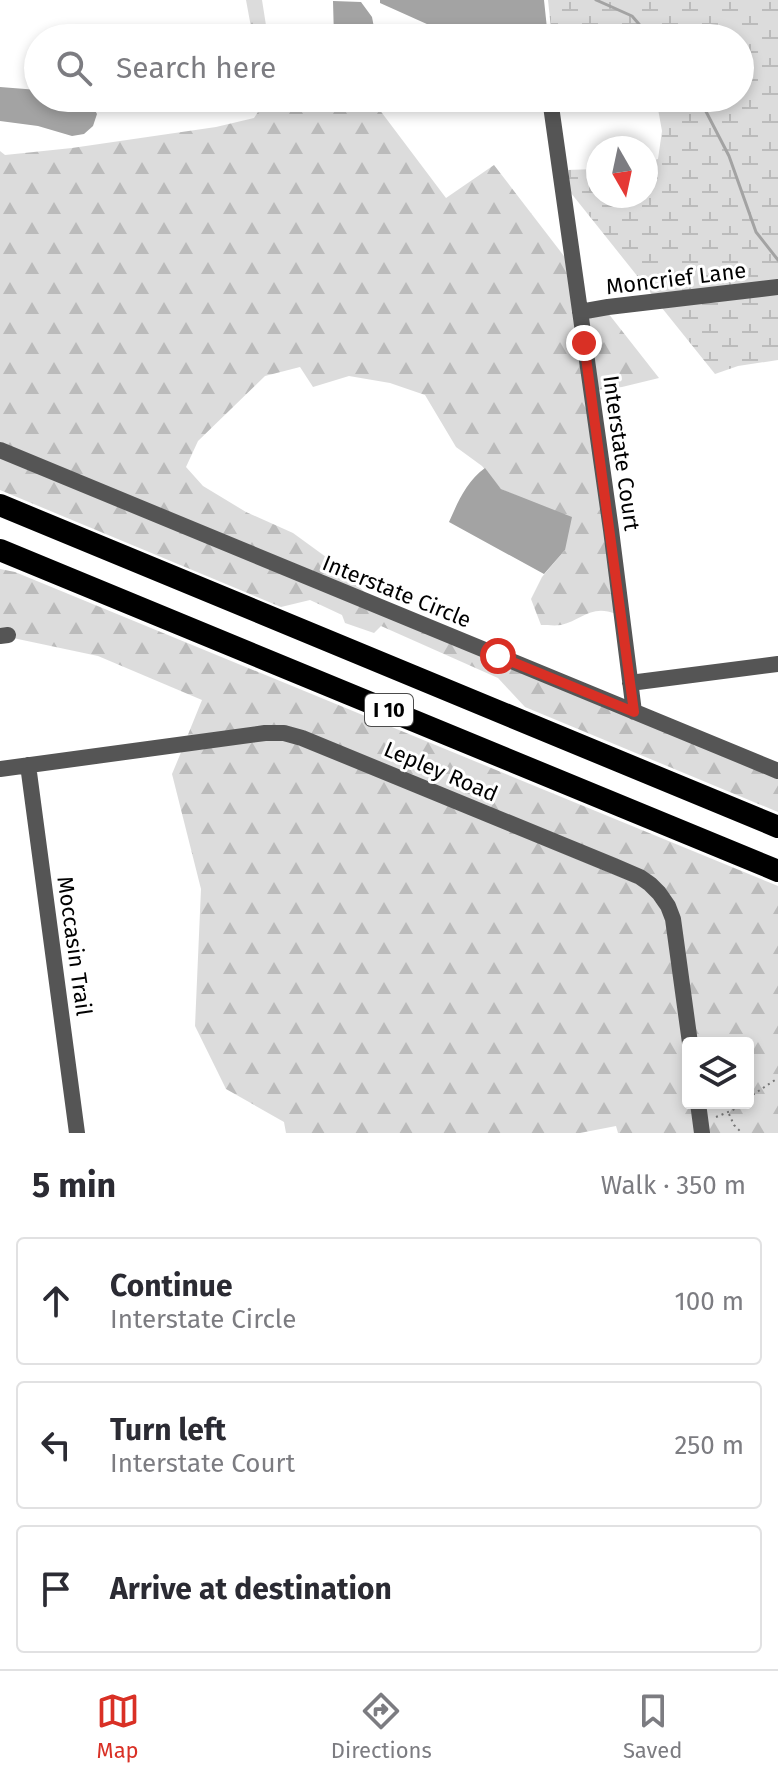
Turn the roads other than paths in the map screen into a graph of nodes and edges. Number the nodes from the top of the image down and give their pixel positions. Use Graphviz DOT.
graph roads {
  1 [pos="552,112"];
  2 [pos="778,287"];
  3 [pos="580,312"];
  4 [pos="0,450"];
  5 [pos="0,505"];
  6 [pos="0,550"];
  7 [pos="778,664"];
  8 [pos="630,683"];
  9 [pos="634,712"];
  10 [pos="28,765"];
  11 [pos="0,769"];
  12 [pos="778,771"];
  13 [pos="778,827"];
  14 [pos="778,871"];
  15 [pos="689,1037"];
  16 [pos="699,1109"];
  17 [pos="77,1133"];
  18 [pos="702,1133"];
  1 -- 3 [label="street, Interstate Court"];
  2 -- 3 [label="street, Moncrief Lane"];
  3 -- 8 [label="street, Interstate Court"];
  4 -- 9 [label="street, Interstate Circle"];
  5 -- 13 [label="highway, I 10"];
  6 -- 14 [label="highway, I 10"];
  7 -- 8 [label="street"];
  8 -- 9 [label="street, Interstate Court"];
  9 -- 12 [label="street, Interstate Circle"];
  10 -- 11 [label="street, Lepley Road"];
  10 -- 15 [label="street, Lepley Road"];
  10 -- 17 [label="street, Moccasin Trail"];
  16 -- 18 [label="street"];
}
